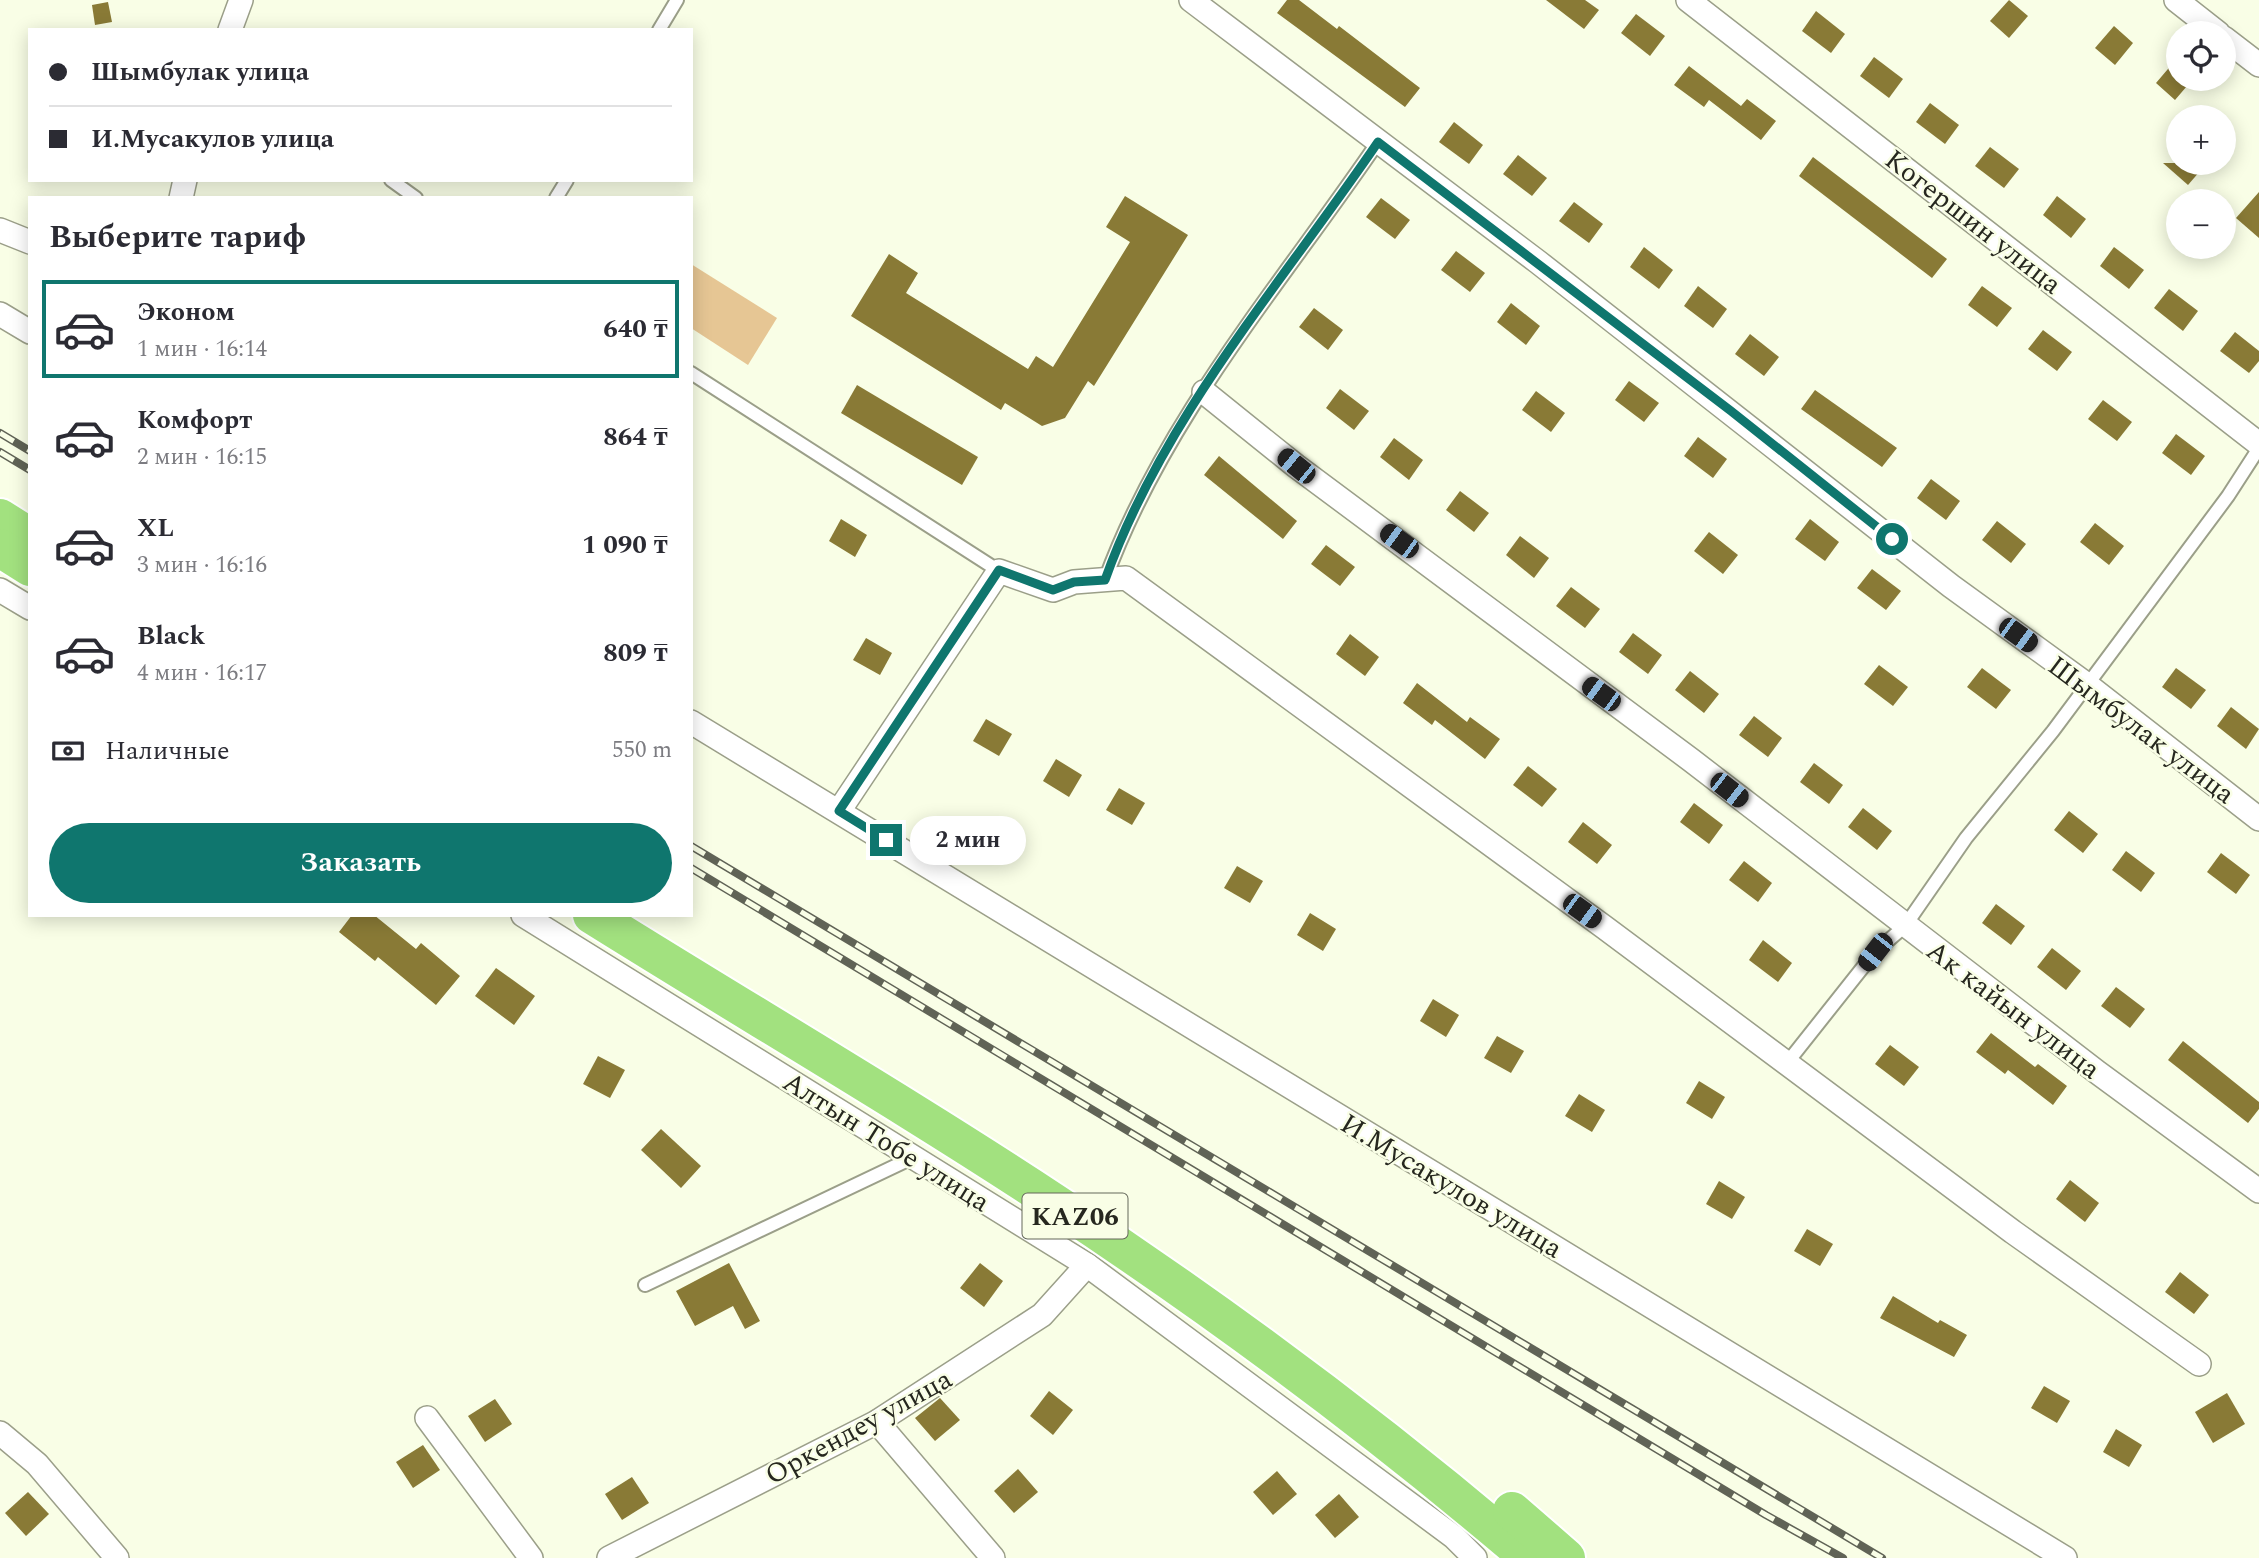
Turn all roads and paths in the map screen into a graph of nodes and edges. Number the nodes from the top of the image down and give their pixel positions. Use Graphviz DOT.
graph roads {
  1 [pos="241,0"];
  2 [pos="677,0"];
  3 [pos="1191,0"];
  4 [pos="1688,0"];
  5 [pos="2176,0"];
  6 [pos="2203,21"];
  7 [pos="231,28"];
  8 [pos="660,28"];
  9 [pos="2236,47"];
  10 [pos="2259,65"];
  11 [pos="1378,142"];
  12 [pos="394,182"];
  13 [pos="413,196"];
  14 [pos="0,230"];
  15 [pos="28,241"];
  16 [pos="0,314"];
  17 [pos="28,331"];
  18 [pos="693,374"];
  19 [pos="1204,392"];
  20 [pos="2259,446"];
  21 [pos="0,519"];
  22 [pos="28,536"];
  23 [pos="0,548"];
  24 [pos="28,566"];
  25 [pos="999,570"];
  26 [pos="1105,580"];
  27 [pos="0,590"];
  28 [pos="28,607"];
  29 [pos="2086,684"];
  30 [pos="693,723"];
  31 [pos="839,811"];
  32 [pos="2259,819"];
  33 [pos="526,917"];
  34 [pos="595,917"];
  35 [pos="643,917"];
  36 [pos="1905,926"];
  37 [pos="1787,1063"];
  38 [pos="912,1158"];
  39 [pos="2259,1191"];
  40 [pos="1087,1265"];
  41 [pos="645,1285"];
  42 [pos="2199,1364"];
  43 [pos="428,1419"];
  44 [pos="877,1422"];
  45 [pos="0,1433"];
  46 [pos="117,1558"];
  47 [pos="531,1558"];
  48 [pos="609,1558"];
  49 [pos="993,1558"];
  50 [pos="1475,1558"];
  51 [pos="1529,1558"];
  52 [pos="1566,1558"];
  53 [pos="2065,1558"];
  1 -- 7 [label="street"];
  2 -- 8 [label="lane"];
  3 -- 11 [label="street, Шымбулак улица"];
  4 -- 20 [label="street, Когершин улица"];
  5 -- 6 [label="street"];
  9 -- 10 [label="street"];
  11 -- 19 [label="lane"];
  11 -- 29 [label="street, Шымбулак улица"];
  12 -- 13 [label="lane"];
  14 -- 15 [label="street"];
  16 -- 17 [label="street"];
  18 -- 25 [label="lane"];
  19 -- 26 [label="lane"];
  19 -- 36 [label="street, Ак кайын улица"];
  20 -- 29 [label="lane"];
  21 -- 22 [label="highway"];
  23 -- 24 [label="highway"];
  25 -- 26 [label="street"];
  25 -- 31 [label="street"];
  26 -- 37 [label="street"];
  27 -- 28 [label="street"];
  29 -- 32 [label="street, Шымбулак улица"];
  29 -- 36 [label="lane"];
  30 -- 31 [label="street, И.Мусакулов улица"];
  31 -- 53 [label="street, И.Мусакулов улица"];
  33 -- 38 [label="street, Алтын Тобе улица"];
  34 -- 51 [label="highway, KАZ06"];
  35 -- 52 [label="highway, KАZ06"];
  36 -- 37 [label="lane"];
  36 -- 39 [label="street, Ак кайын улица"];
  37 -- 42 [label="street"];
  38 -- 40 [label="street, Алтын Тобе улица"];
  38 -- 41 [label="lane"];
  40 -- 44 [label="street, Оркендеу улица"];
  40 -- 50 [label="street, Алтын Тобе улица"];
  43 -- 47 [label="street"];
  44 -- 48 [label="street, Оркендеу улица"];
  44 -- 49 [label="street"];
  45 -- 46 [label="street"];
}
